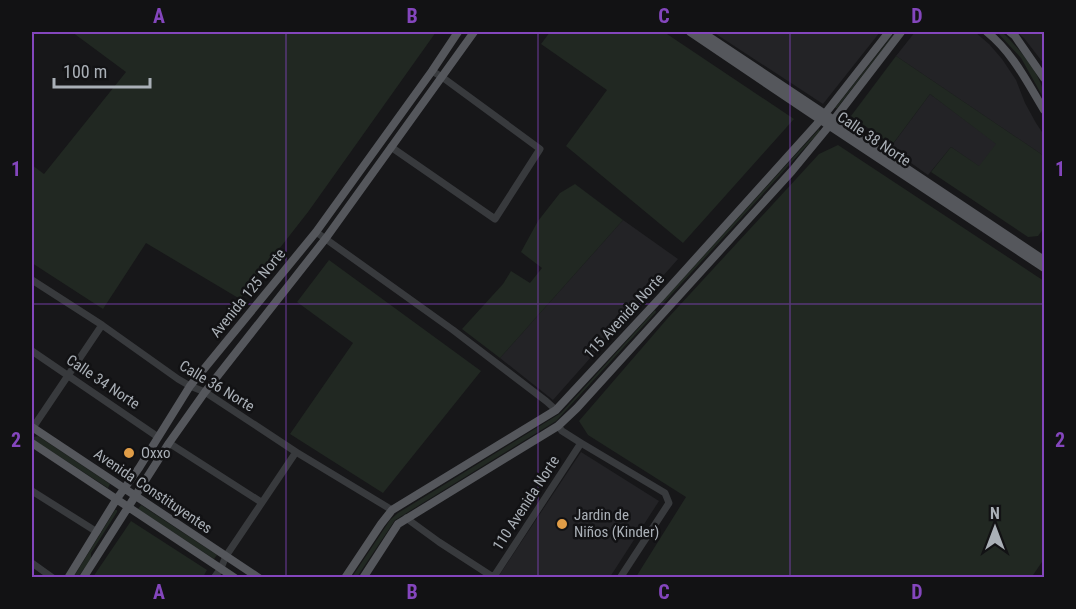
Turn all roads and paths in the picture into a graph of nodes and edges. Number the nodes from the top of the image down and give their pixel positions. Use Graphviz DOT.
graph roads {
  1 [pos="458,32"];
  2 [pos="474,32"];
  3 [pos="690,32"];
  4 [pos="702,32"];
  5 [pos="889,32"];
  6 [pos="901,32"];
  7 [pos="987,32"];
  8 [pos="1010,32"];
  9 [pos="432,71"];
  10 [pos="442,77"];
  11 [pos="1044,78"];
  12 [pos="1044,110"];
  13 [pos="823,117"];
  14 [pos="832,122"];
  15 [pos="391,147"];
  16 [pos="316,232"];
  17 [pos="326,238"];
  18 [pos="1043,262"];
  19 [pos="32,280"];
  20 [pos="654,304"];
  21 [pos="663,312"];
  22 [pos="102,325"];
  23 [pos="32,351"];
  24 [pos="68,375"];
  25 [pos="190,386"];
  26 [pos="206,392"];
  27 [pos="556,410"];
  28 [pos="558,426"];
  29 [pos="32,428"];
  30 [pos="159,436"];
  31 [pos="169,442"];
  32 [pos="32,443"];
  33 [pos="581,443"];
  34 [pos="296,452"];
  35 [pos="125,488"];
  36 [pos="32,491"];
  37 [pos="135,495"];
  38 [pos="117,500"];
  39 [pos="261,502"];
  40 [pos="127,506"];
  41 [pos="392,510"];
  42 [pos="406,518"];
  43 [pos="97,532"];
  44 [pos="226,556"];
  45 [pos="32,563"];
  46 [pos="221,568"];
  47 [pos="493,577"];
  48 [pos="53,578"];
  49 [pos="68,578"];
  50 [pos="83,578"];
  51 [pos="214,578"];
  52 [pos="235,578"];
  53 [pos="259,578"];
  54 [pos="345,578"];
  55 [pos="363,578"];
  56 [pos="620,578"];
  1 -- 9 [label="main road, Avenida 125 Norte"];
  2 -- 10 [label="main road, Avenida 125 Norte"];
  3 -- 13 [label="main road, Calle 38 Norte"];
  4 -- 13 [label="main road, Calle 38 Norte"];
  5 -- 13 [label="main road, 115 Avenida Norte"];
  6 -- 14 [label="main road, 115 Avenida Norte"];
  7 -- 12 [label="main road"];
  8 -- 11 [label="main road"];
  9 -- 10 [label="street"];
  9 -- 16 [label="main road, Avenida 125 Norte"];
  10 -- 15 [label="main road, Avenida 125 Norte"];
  10 -- 15 [label="street"];
  13 -- 14 [label="main road, Calle 38 Norte"];
  13 -- 20 [label="main road, 115 Avenida Norte"];
  14 -- 18 [label="main road, Calle 38 Norte"];
  14 -- 21 [label="main road, 115 Avenida Norte"];
  15 -- 17 [label="main road, Avenida 125 Norte"];
  16 -- 17 [label="street"];
  16 -- 25 [label="main road, Avenida 125 Norte"];
  17 -- 26 [label="main road, Avenida 125 Norte"];
  17 -- 27 [label="street"];
  19 -- 22 [label="street, Calle 36 Norte"];
  20 -- 21 [label="main road"];
  20 -- 27 [label="main road, 115 Avenida Norte"];
  21 -- 28 [label="main road, 115 Avenida Norte"];
  22 -- 24 [label="street"];
  22 -- 25 [label="street, Calle 36 Norte"];
  23 -- 24 [label="street, Calle 34 Norte"];
  24 -- 29 [label="street"];
  24 -- 30 [label="street, Calle 34 Norte"];
  25 -- 26 [label="street, Calle 36 Norte"];
  25 -- 30 [label="main road, Avenida 125 Norte"];
  26 -- 31 [label="main road, Avenida 125 Norte"];
  26 -- 34 [label="street, Calle 36 Norte"];
  27 -- 41 [label="main road, 115 Avenida Norte"];
  28 -- 33 [label="street"];
  28 -- 42 [label="main road, 115 Avenida Norte"];
  29 -- 35 [label="main road, Avenida Constituyentes"];
  30 -- 35 [label="main road, Avenida 125 Norte"];
  31 -- 37 [label="main road, Avenida 125 Norte"];
  31 -- 39 [label="street"];
  32 -- 38 [label="main road, Avenida Constituyentes"];
  33 -- 47 [label="street, 110 Avenida Norte"];
  33 -- 56 [label="street"];
  34 -- 39 [label="street"];
  34 -- 41 [label="street, Calle 36 Norte"];
  35 -- 37 [label="main road, Avenida Constituyentes"];
  35 -- 38 [label="main road, Avenida 125 Norte"];
  36 -- 43 [label="street"];
  37 -- 40 [label="main road, Avenida 125 Norte"];
  37 -- 44 [label="main road, Avenida Constituyentes"];
  38 -- 40 [label="main road, Avenida Constituyentes"];
  38 -- 43 [label="main road, Avenida 125 Norte"];
  39 -- 44 [label="street"];
  40 -- 46 [label="main road, Avenida Constituyentes"];
  40 -- 50 [label="main road, Avenida 125 Norte"];
  41 -- 54 [label="main road, 115 Avenida Norte"];
  42 -- 47 [label="street"];
  42 -- 55 [label="main road, 115 Avenida Norte"];
  43 -- 49 [label="main road, Avenida 125 Norte"];
  44 -- 46 [label="street"];
  44 -- 53 [label="main road, Avenida Constituyentes"];
  45 -- 48 [label="street"];
  46 -- 51 [label="street"];
  46 -- 52 [label="main road, Avenida Constituyentes"];
}
